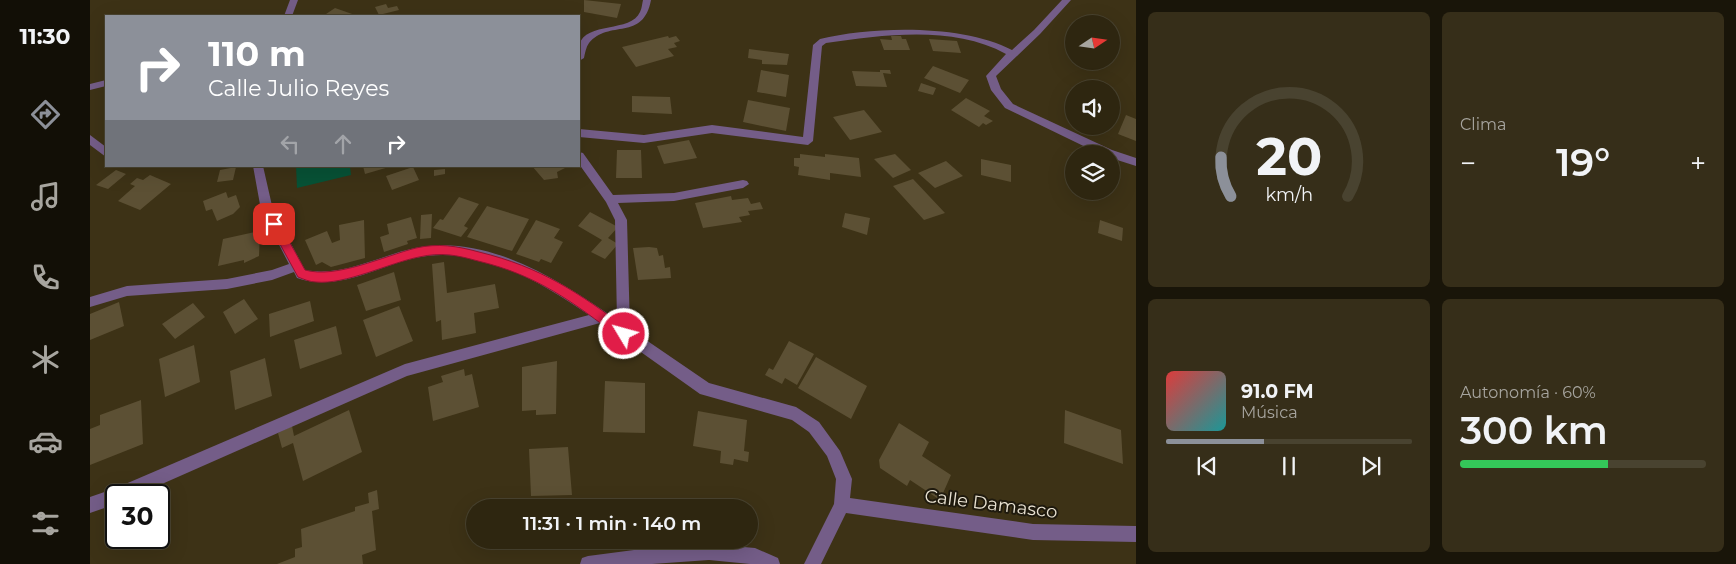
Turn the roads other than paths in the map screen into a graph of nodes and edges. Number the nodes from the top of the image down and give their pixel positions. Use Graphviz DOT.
graph roads {
  1 [pos="294,0"];
  2 [pos="647,0"];
  3 [pos="1067,0"];
  4 [pos="288,15"];
  5 [pos="1013,54"];
  6 [pos="580,55"];
  7 [pos="105,83"];
  8 [pos="90,87"];
  9 [pos="580,133"];
  10 [pos="90,139"];
  11 [pos="1092,145"];
  12 [pos="105,152"];
  13 [pos="580,157"];
  14 [pos="1120,157"];
  15 [pos="1136,162"];
  16 [pos="258,167"];
  17 [pos="743,184"];
  18 [pos="610,199"];
  19 [pos="297,266"];
  20 [pos="90,302"];
  21 [pos="602,317"];
  22 [pos="624,334"];
  23 [pos="145,484"];
  24 [pos="105,501"];
  25 [pos="842,505"];
  26 [pos="90,506"];
  27 [pos="1136,534"];
  28 [pos="588,564"];
  29 [pos="772,564"];
  30 [pos="812,564"];
  1 -- 4 [label="street"];
  2 -- 6 [label="street"];
  3 -- 5 [label="street"];
  5 -- 9 [label="street"];
  5 -- 11 [label="street"];
  7 -- 8 [label="street"];
  10 -- 12 [label="street"];
  13 -- 18 [label="street"];
  14 -- 15 [label="street"];
  16 -- 19 [label="street"];
  17 -- 18 [label="street"];
  18 -- 22 [label="street"];
  19 -- 20 [label="street"];
  19 -- 21 [label="street"];
  21 -- 22 [label="street"];
  21 -- 23 [label="street"];
  22 -- 25 [label="street"];
  24 -- 26 [label="street"];
  25 -- 27 [label="street, Calle Damasco"];
  25 -- 30 [label="street"];
  28 -- 29 [label="street"];
}
